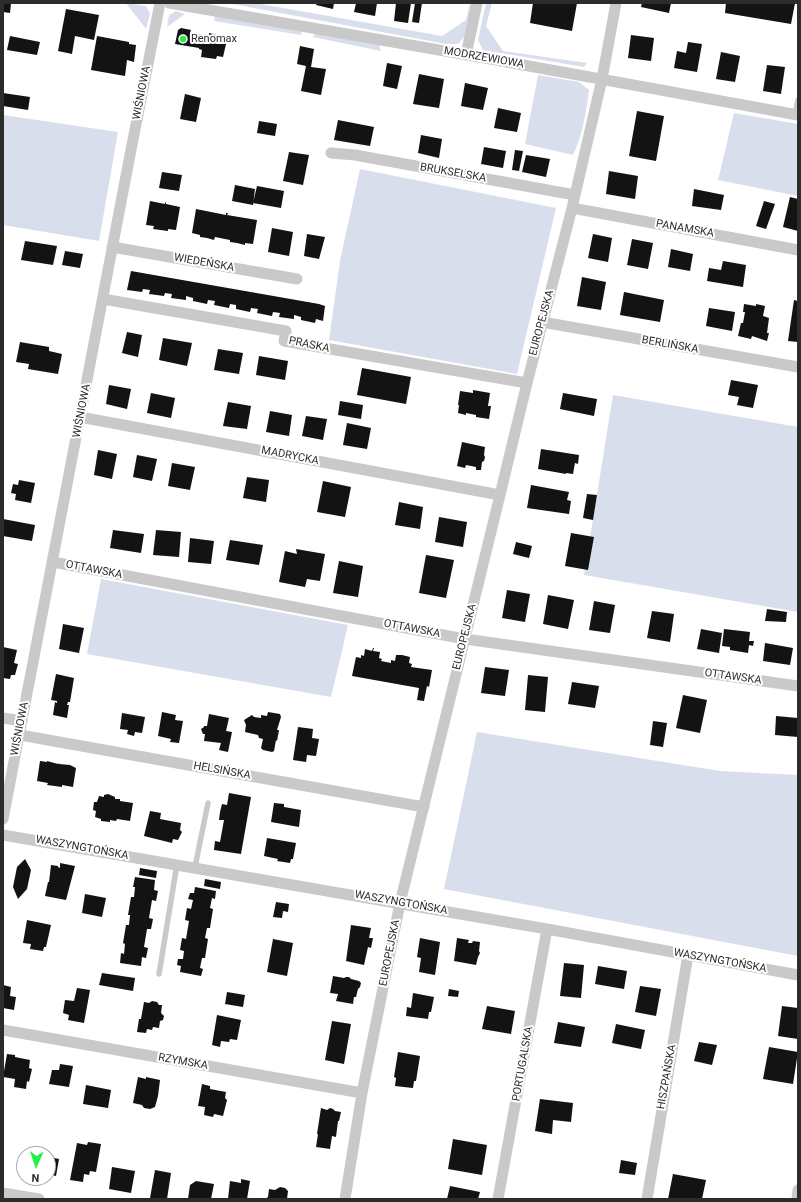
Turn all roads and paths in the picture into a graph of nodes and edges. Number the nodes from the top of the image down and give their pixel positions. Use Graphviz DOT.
graph roads {
  1 [pos="160,3"];
  2 [pos="169,3"];
  3 [pos="477,3"];
  4 [pos="616,3"];
  5 [pos="466,55"];
  6 [pos="602,79"];
  7 [pos="798,100"];
  8 [pos="797,114"];
  9 [pos="331,153"];
  10 [pos="575,195"];
  11 [pos="572,208"];
  12 [pos="112,247"];
  13 [pos="798,250"];
  14 [pos="296,279"];
  15 [pos="103,299"];
  16 [pos="542,322"];
  17 [pos="798,367"];
  18 [pos="527,383"];
  19 [pos="80,417"];
  20 [pos="500,495"];
  21 [pos="53,562"];
  22 [pos="465,639"];
  23 [pos="798,686"];
  24 [pos="3,718"];
  25 [pos="22,721"];
  26 [pos="20,734"];
  27 [pos="208,803"];
  28 [pos="424,807"];
  29 [pos="3,819"];
  30 [pos="3,835"];
  31 [pos="178,864"];
  32 [pos="195,867"];
  33 [pos="400,903"];
  34 [pos="547,928"];
  35 [pos="688,955"];
  36 [pos="159,974"];
  37 [pos="798,975"];
  38 [pos="3,1030"];
  39 [pos="362,1093"];
  40 [pos="798,1190"];
  41 [pos="3,1193"];
  42 [pos="39,1199"];
  43 [pos="345,1199"];
  44 [pos="498,1199"];
  45 [pos="647,1199"];
  46 [pos="797,1199"];
  1 -- 12 [label="street, WIŚNIOWA"];
  2 -- 5 [label="street, MODRZEWIOWA"];
  3 -- 5 [label="street"];
  4 -- 6 [label="street, EUROPEJSKA"];
  5 -- 6 [label="street, MODRZEWIOWA"];
  6 -- 8 [label="street, MODRZEWIOWA"];
  6 -- 10 [label="street, EUROPEJSKA"];
  7 -- 8 [label="lane"];
  9 -- 10 [label="street, BRUKSELSKA"];
  10 -- 11 [label="street, EUROPEJSKA"];
  11 -- 13 [label="street, PANAMSKA"];
  11 -- 16 [label="street, EUROPEJSKA"];
  12 -- 14 [label="street, WIEDEŃSKA"];
  12 -- 15 [label="street, WIŚNIOWA"];
  15 -- 18 [label="street, PRASKA"];
  15 -- 19 [label="street, WIŚNIOWA"];
  16 -- 17 [label="street, BERLIŃSKA"];
  16 -- 18 [label="street, EUROPEJSKA"];
  18 -- 20 [label="street, EUROPEJSKA"];
  19 -- 20 [label="street, MADRYCKA"];
  19 -- 21 [label="street, WIŚNIOWA"];
  20 -- 22 [label="street, EUROPEJSKA"];
  21 -- 22 [label="street, OTTAWSKA"];
  21 -- 25 [label="street, WIŚNIOWA"];
  22 -- 23 [label="street, OTTAWSKA"];
  22 -- 28 [label="street, EUROPEJSKA"];
  24 -- 25 [label="street"];
  25 -- 26 [label="street, WIŚNIOWA"];
  26 -- 28 [label="street, HELSIŃSKA"];
  26 -- 29 [label="street, WIŚNIOWA"];
  27 -- 32 [label="lane"];
  28 -- 33 [label="street, EUROPEJSKA"];
  30 -- 31 [label="street, WASZYNGTOŃSKA"];
  31 -- 32 [label="street, WASZYNGTOŃSKA"];
  31 -- 36 [label="lane"];
  32 -- 33 [label="street, WASZYNGTOŃSKA"];
  33 -- 34 [label="street, WASZYNGTOŃSKA"];
  33 -- 39 [label="street, EUROPEJSKA"];
  34 -- 35 [label="street, WASZYNGTOŃSKA"];
  34 -- 44 [label="street, PORTUGALSKA"];
  35 -- 37 [label="street, WASZYNGTOŃSKA"];
  35 -- 45 [label="street, HISZPAŃSKA"];
  38 -- 39 [label="street, RZYMSKA"];
  39 -- 43 [label="street, EUROPEJSKA"];
  40 -- 46 [label="street"];
  41 -- 42 [label="street"];
}
